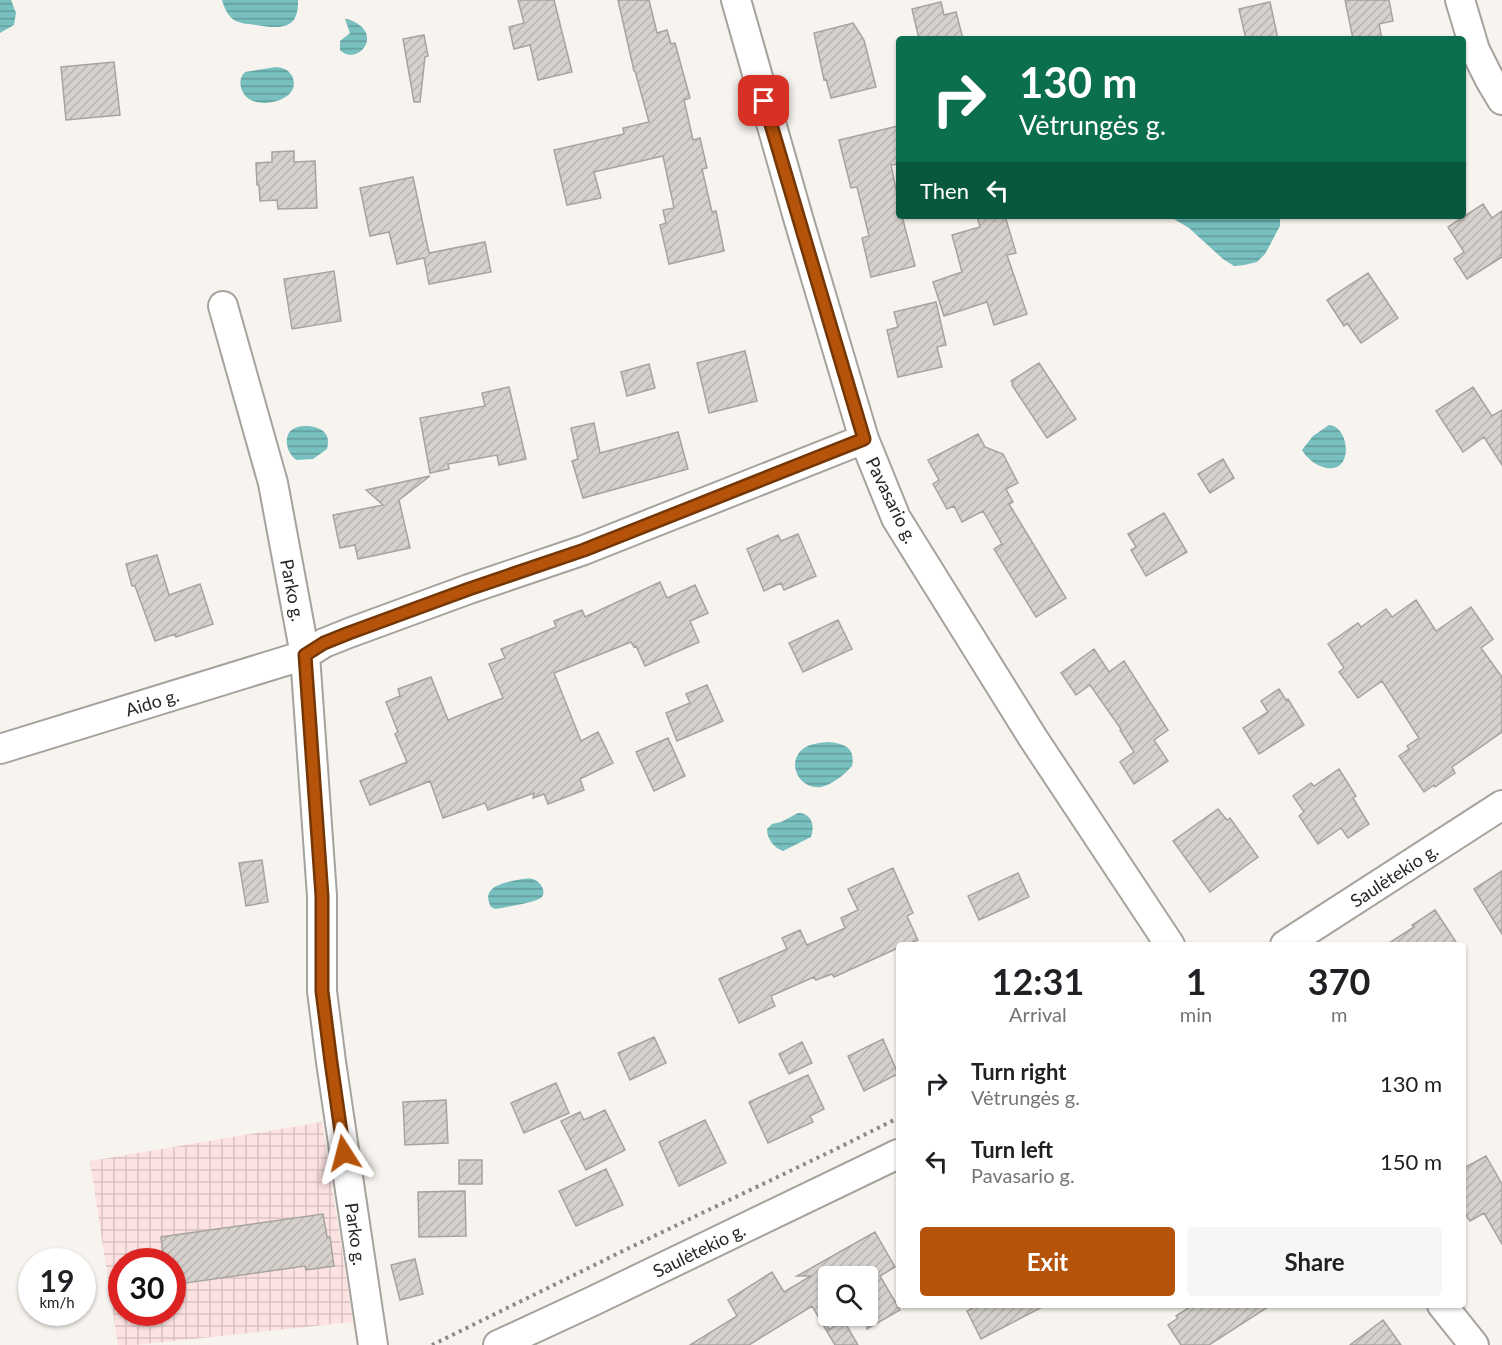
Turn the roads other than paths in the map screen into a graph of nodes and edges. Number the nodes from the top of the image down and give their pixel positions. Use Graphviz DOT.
graph roads {
  1 [pos="736,0"];
  2 [pos="1460,0"];
  3 [pos="1502,100"];
  4 [pos="223,306"];
  5 [pos="864,439"];
  6 [pos="305,655"];
  7 [pos="0,749"];
  8 [pos="1502,805"];
  9 [pos="1168,942"];
  10 [pos="1290,942"];
  11 [pos="896,1155"];
  12 [pos="1444,1308"];
  13 [pos="370,1345"];
  14 [pos="498,1345"];
  15 [pos="1474,1345"];
  1 -- 5 [label="street, Pavasario g."];
  2 -- 3 [label="street"];
  4 -- 6 [label="street, Parko g."];
  5 -- 6 [label="street, Aido g."];
  5 -- 9 [label="street, Pavasario g."];
  6 -- 7 [label="street, Aido g."];
  6 -- 13 [label="street, Parko g."];
  8 -- 10 [label="street, Saulėtekio g."];
  11 -- 14 [label="street, Saulėtekio g."];
  12 -- 15 [label="street"];
}
